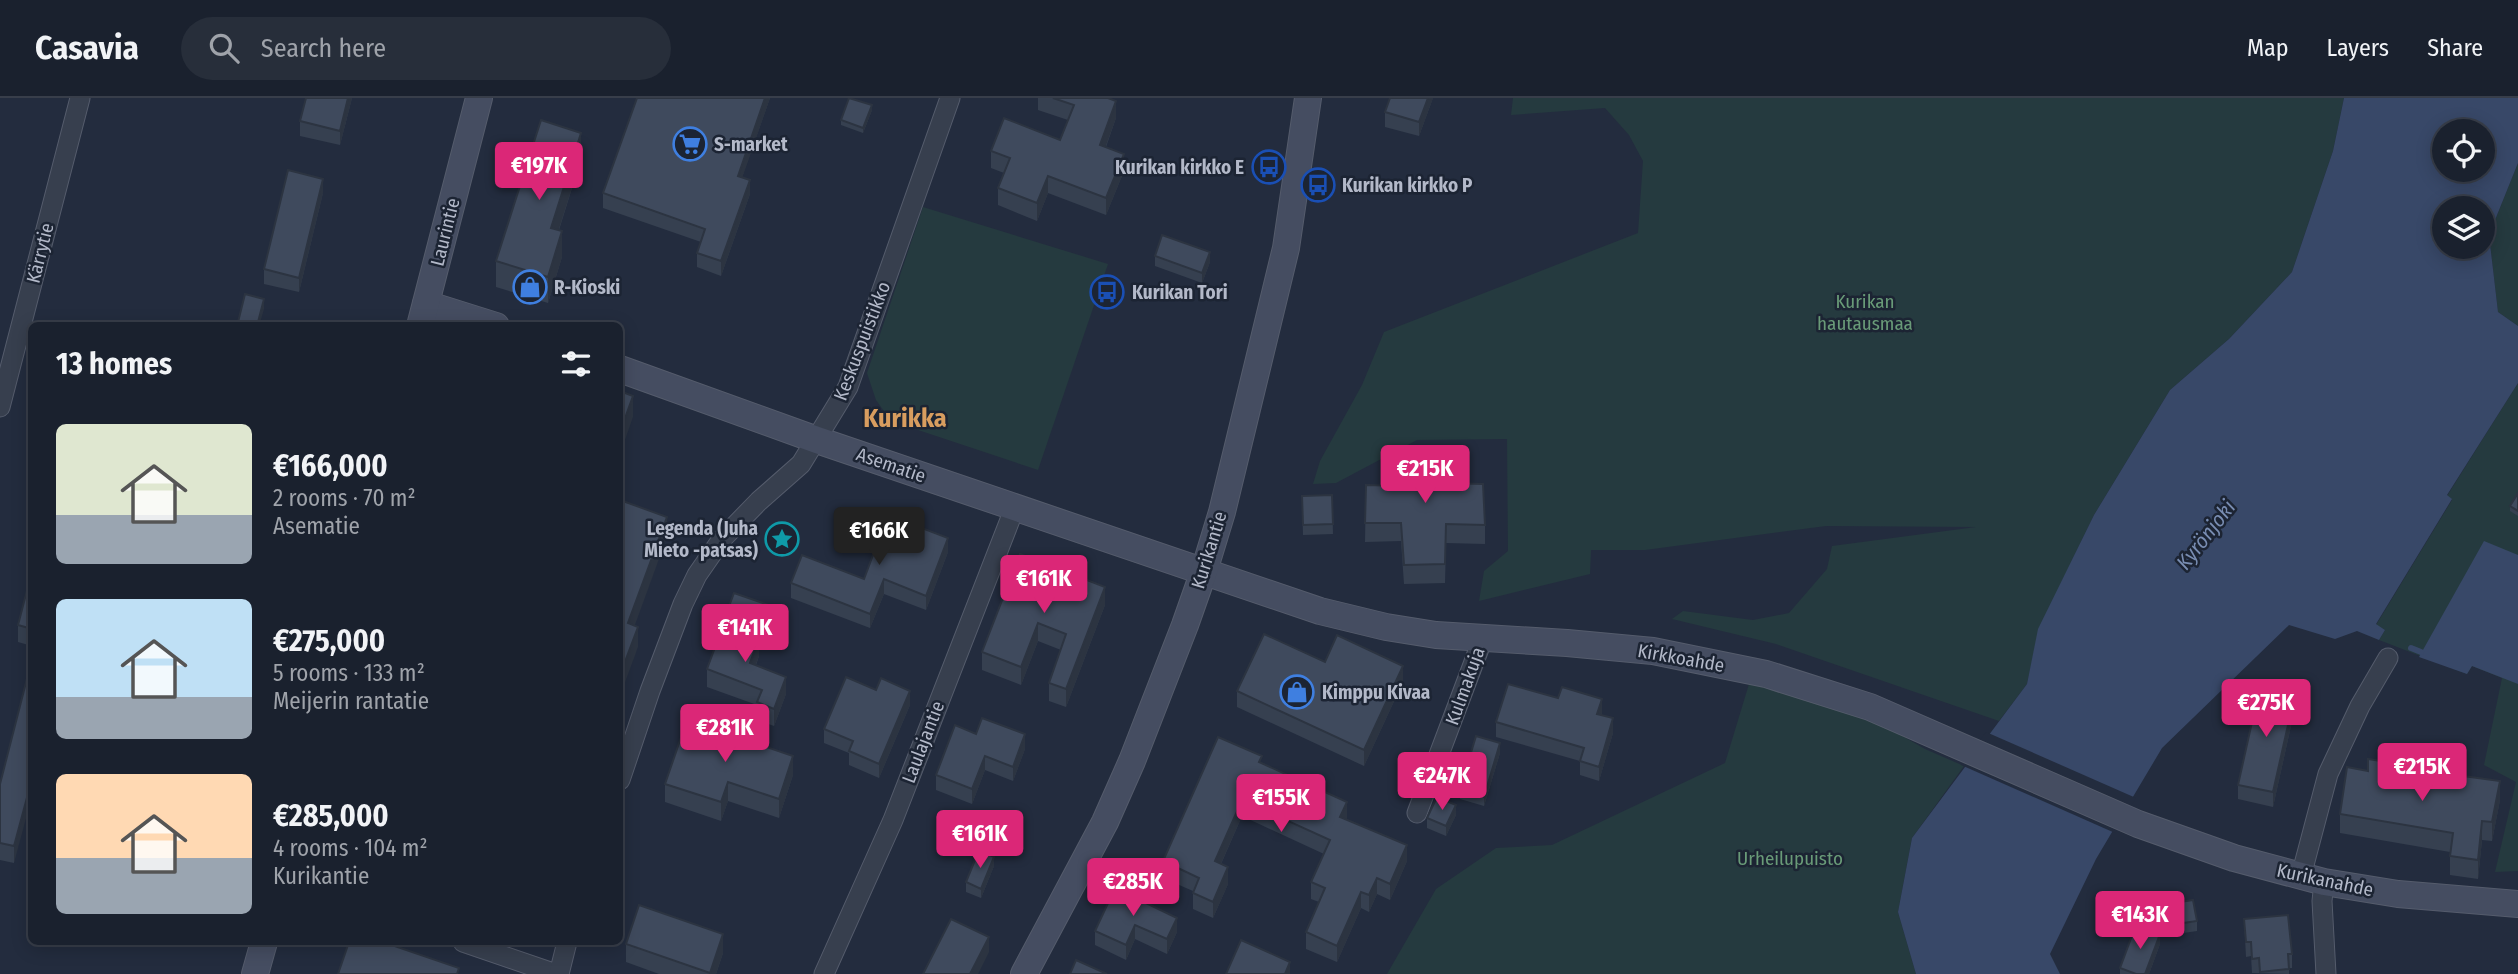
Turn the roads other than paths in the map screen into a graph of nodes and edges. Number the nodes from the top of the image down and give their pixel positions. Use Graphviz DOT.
graph roads {
  1 [pos="80,98"];
  2 [pos="479,98"];
  3 [pos="950,98"];
  4 [pos="1308,98"];
  5 [pos="423,315"];
  6 [pos="469,322"];
  7 [pos="623,370"];
  8 [pos="0,407"];
  9 [pos="817,440"];
  10 [pos="1015,507"];
  11 [pos="1203,571"];
  12 [pos="1483,638"];
  13 [pos="2388,658"];
  14 [pos="623,771"];
  15 [pos="1417,813"];
  16 [pos="2138,824"];
  17 [pos="2312,879"];
  18 [pos="2518,904"];
  19 [pos="263,945"];
  20 [pos="472,945"];
  21 [pos="566,945"];
  22 [pos="256,974"];
  23 [pos="558,974"];
  24 [pos="824,974"];
  25 [pos="1024,974"];
  26 [pos="2326,974"];
  1 -- 8 [label="street, Kärrytie"];
  2 -- 5 [label="main road, Laurintie"];
  3 -- 9 [label="street, Keskuspuistikko"];
  4 -- 11 [label="main road, Kurikantie"];
  5 -- 6 [label="main road"];
  7 -- 9 [label="main road, Asematie"];
  9 -- 10 [label="main road, Asematie"];
  9 -- 14 [label="street, Keskuspuistikko"];
  10 -- 11 [label="main road, Asematie"];
  10 -- 24 [label="street, Laulajantie"];
  11 -- 12 [label="main road, Kirkkoahde"];
  11 -- 25 [label="main road, Kurikantie"];
  12 -- 15 [label="street, Kulmakuja"];
  12 -- 16 [label="main road, Kirkkoahde"];
  13 -- 17 [label="street"];
  16 -- 17 [label="main road, Kurikanahde"];
  17 -- 18 [label="main road, Kurikanahde"];
  17 -- 26 [label="street"];
  19 -- 22 [label="main road"];
  20 -- 23 [label="street"];
  21 -- 23 [label="street"];
}
